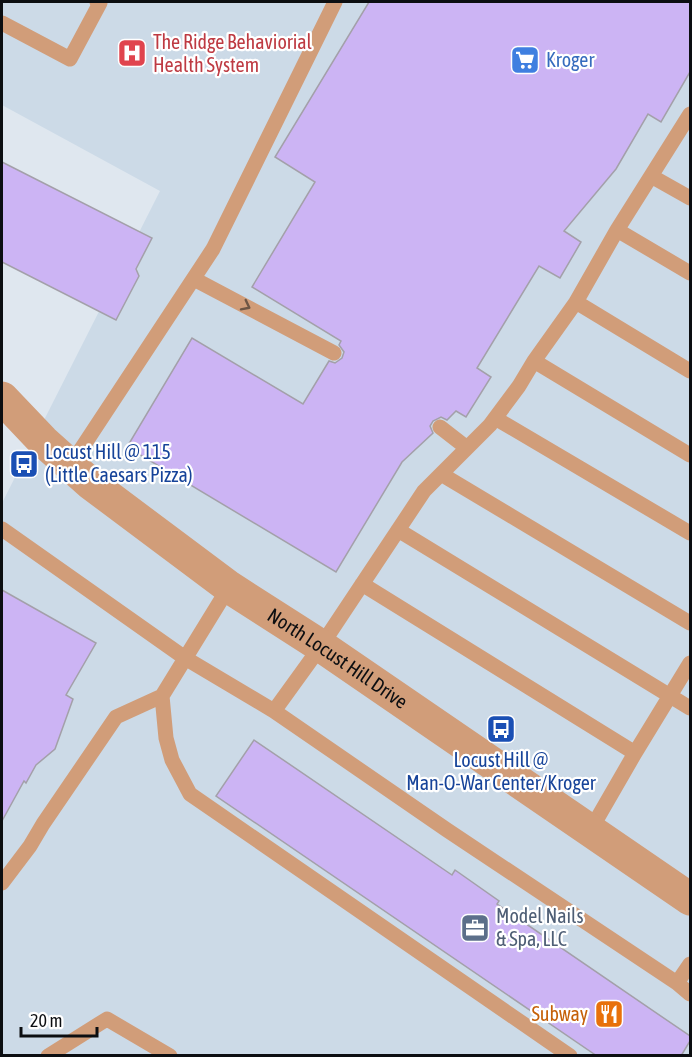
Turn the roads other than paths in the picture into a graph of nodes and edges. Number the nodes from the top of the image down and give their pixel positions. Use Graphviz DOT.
graph roads {
  1 [pos="97,2"];
  2 [pos="335,2"];
  3 [pos="2,23"];
  4 [pos="690,114"];
  5 [pos="651,176"];
  6 [pos="690,198"];
  7 [pos="617,230"];
  8 [pos="690,273"];
  9 [pos="194,279"];
  10 [pos="576,303"];
  11 [pos="334,353"];
  12 [pos="534,361"];
  13 [pos="690,371"];
  14 [pos="2,398"];
  15 [pos="495,418"];
  16 [pos="440,427"];
  17 [pos="467,448"];
  18 [pos="690,455"];
  19 [pos="70,466"];
  20 [pos="441,474"];
  21 [pos="2,529"];
  22 [pos="398,530"];
  23 [pos="690,533"];
  24 [pos="362,584"];
  25 [pos="229,587"];
  26 [pos="690,623"];
  27 [pos="321,646"];
  28 [pos="185,658"];
  29 [pos="690,663"];
  30 [pos="162,696"];
  31 [pos="670,696"];
  32 [pos="690,708"];
  33 [pos="274,711"];
  34 [pos="635,753"];
  35 [pos="590,831"];
  36 [pos="2,883"];
  37 [pos="690,899"];
  38 [pos="690,964"];
  39 [pos="677,983"];
  40 [pos="690,994"];
  41 [pos="48,1056"];
  42 [pos="170,1056"];
  43 [pos="570,1056"];
  1 -- 3 [label="lane"];
  2 -- 9 [label="lane"];
  4 -- 5 [label="lane"];
  5 -- 6 [label="lane"];
  5 -- 7 [label="lane"];
  7 -- 8 [label="lane"];
  7 -- 10 [label="lane"];
  9 -- 11 [label="lane, one-way"];
  9 -- 19 [label="lane"];
  10 -- 12 [label="lane"];
  10 -- 13 [label="lane"];
  12 -- 15 [label="lane"];
  12 -- 18 [label="lane"];
  14 -- 19 [label="street, North Locust Hill Drive"];
  15 -- 17 [label="lane"];
  15 -- 23 [label="lane"];
  16 -- 17 [label="lane"];
  17 -- 20 [label="lane"];
  19 -- 25 [label="street, North Locust Hill Drive"];
  20 -- 22 [label="lane"];
  20 -- 26 [label="lane"];
  21 -- 28 [label="lane"];
  22 -- 24 [label="lane"];
  22 -- 31 [label="lane"];
  24 -- 27 [label="lane"];
  24 -- 34 [label="lane"];
  25 -- 27 [label="street, North Locust Hill Drive"];
  25 -- 28 [label="lane"];
  27 -- 33 [label="lane"];
  27 -- 35 [label="street, North Locust Hill Drive"];
  28 -- 30 [label="lane"];
  28 -- 33 [label="lane"];
  29 -- 31 [label="lane"];
  30 -- 36 [label="lane"];
  30 -- 43 [label="lane"];
  31 -- 32 [label="lane"];
  31 -- 34 [label="lane"];
  33 -- 39 [label="lane"];
  34 -- 35 [label="lane"];
  35 -- 37 [label="street, North Locust Hill Drive"];
  38 -- 39 [label="lane"];
  39 -- 40 [label="lane"];
  41 -- 42 [label="lane"];
}
